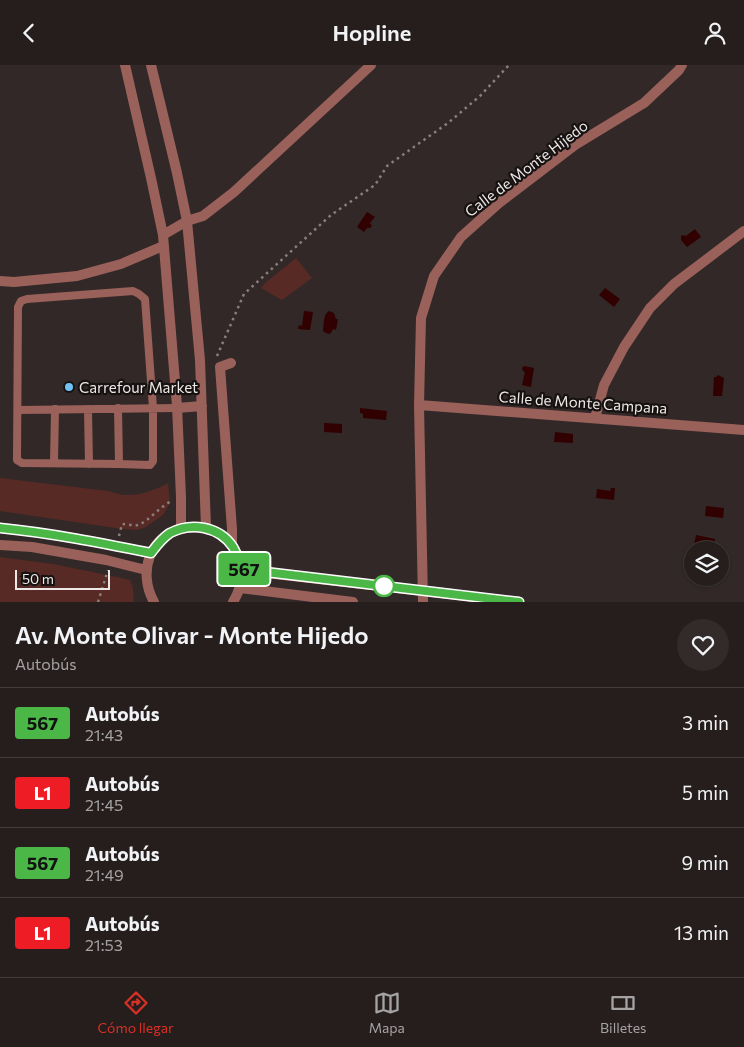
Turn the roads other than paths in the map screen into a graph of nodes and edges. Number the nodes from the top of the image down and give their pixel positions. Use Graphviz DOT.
graph roads {
  1 [pos="125,65"];
  2 [pos="151,65"];
  3 [pos="371,65"];
  4 [pos="682,65"];
  5 [pos="187,221"];
  6 [pos="744,231"];
  7 [pos="163,235"];
  8 [pos="163,246"];
  9 [pos="0,281"];
  10 [pos="231,363"];
  11 [pos="419,405"];
  12 [pos="202,406"];
  13 [pos="118,408"];
  14 [pos="153,408"];
  15 [pos="177,408"];
  16 [pos="56,409"];
  17 [pos="88,409"];
  18 [pos="18,410"];
  19 [pos="595,418"];
  20 [pos="744,430"];
  21 [pos="54,463"];
  22 [pos="89,463"];
  23 [pos="119,464"];
  24 [pos="0,528"];
  25 [pos="206,528"];
  26 [pos="181,529"];
  27 [pos="0,545"];
  28 [pos="232,545"];
  29 [pos="151,553"];
  30 [pos="242,569"];
  31 [pos="146,570"];
  32 [pos="240,588"];
  33 [pos="423,591"];
  34 [pos="154,602"];
  35 [pos="234,602"];
  36 [pos="353,602"];
  37 [pos="423,602"];
  38 [pos="519,602"];
  1 -- 7 [label="street"];
  2 -- 5 [label="street"];
  3 -- 5 [label="street"];
  4 -- 11 [label="street, Calle de Monte Hijedo"];
  5 -- 7 [label="street"];
  5 -- 12 [label="street"];
  6 -- 19 [label="street"];
  7 -- 8 [label="street"];
  8 -- 9 [label="street"];
  8 -- 15 [label="street"];
  10 -- 28 [label="street"];
  11 -- 19 [label="street, Calle de Monte Campana"];
  11 -- 33 [label="street, Calle de Monte Hijedo"];
  12 -- 15 [label="street"];
  12 -- 25 [label="street"];
  13 -- 14 [label="lane"];
  13 -- 17 [label="lane"];
  13 -- 23 [label="lane"];
  14 -- 15 [label="lane"];
  14 -- 18 [label="lane"];
  14 -- 23 [label="lane"];
  15 -- 26 [label="street"];
  16 -- 17 [label="lane"];
  16 -- 18 [label="lane"];
  16 -- 21 [label="lane"];
  17 -- 22 [label="lane"];
  18 -- 21 [label="lane"];
  19 -- 20 [label="street, Calle de Monte Campana"];
  21 -- 22 [label="lane"];
  22 -- 23 [label="lane"];
  24 -- 29 [label="street"];
  25 -- 26 [label="street"];
  25 -- 28 [label="street"];
  26 -- 29 [label="street"];
  27 -- 31 [label="street"];
  28 -- 30 [label="street"];
  29 -- 31 [label="street"];
  30 -- 32 [label="street"];
  30 -- 33 [label="street"];
  31 -- 34 [label="street"];
  32 -- 35 [label="street"];
  32 -- 36 [label="street"];
  33 -- 37 [label="street, Calle de Monte Hijedo"];
  33 -- 38 [label="street"];
}
